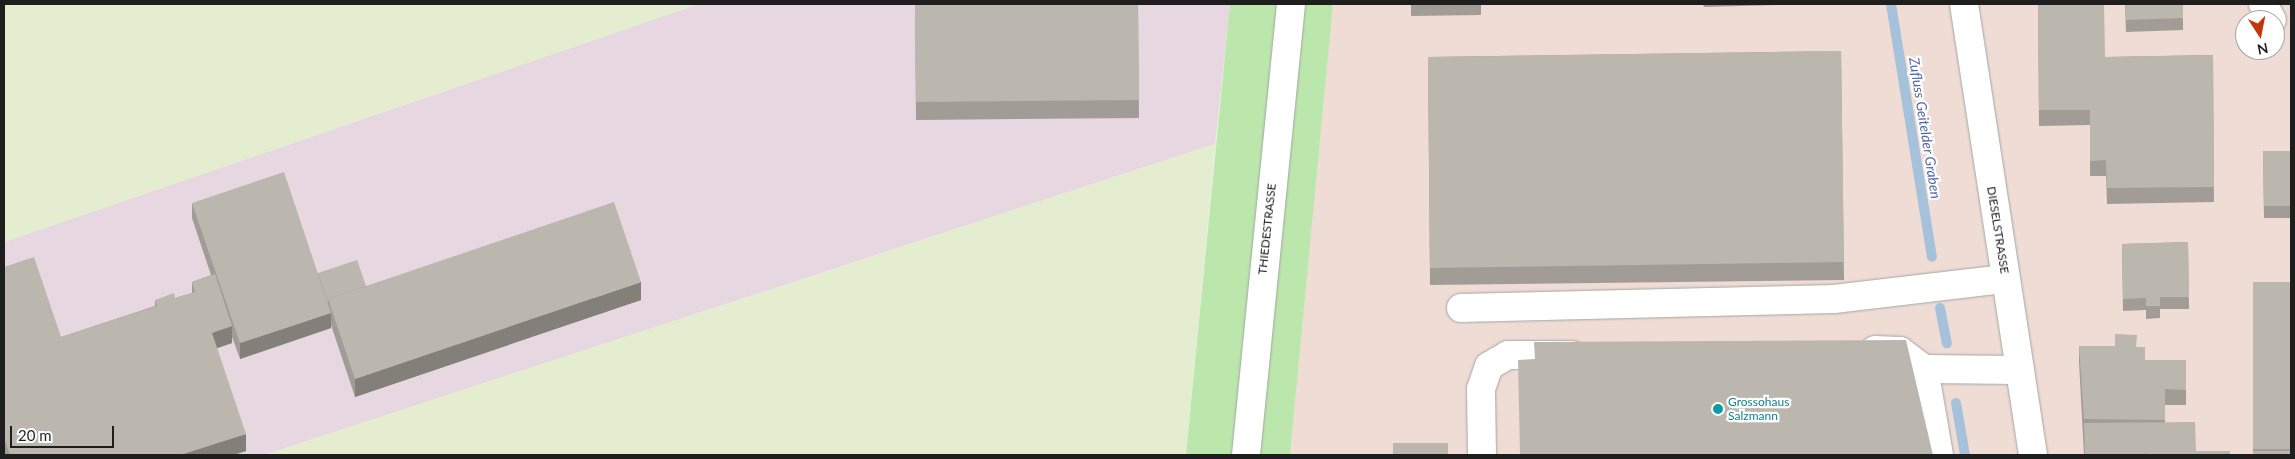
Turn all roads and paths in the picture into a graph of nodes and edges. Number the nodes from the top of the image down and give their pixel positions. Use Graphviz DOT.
graph roads {
  1 [pos="1290,4"];
  2 [pos="1964,4"];
  3 [pos="2005,279"];
  4 [pos="1461,308"];
  5 [pos="1852,350"];
  6 [pos="1597,354"];
  7 [pos="1924,369"];
  8 [pos="2020,370"];
  9 [pos="1246,455"];
  10 [pos="1482,455"];
  11 [pos="1939,455"];
  12 [pos="2033,455"];
  1 -- 9 [label="street, THIEDESTRASSE"];
  2 -- 3 [label="street, DIESELSTRASSE"];
  3 -- 4 [label="street"];
  3 -- 8 [label="street, DIESELSTRASSE"];
  5 -- 7 [label="street"];
  6 -- 10 [label="street"];
  7 -- 8 [label="street"];
  7 -- 11 [label="street"];
  8 -- 12 [label="street, DIESELSTRASSE"];
}
